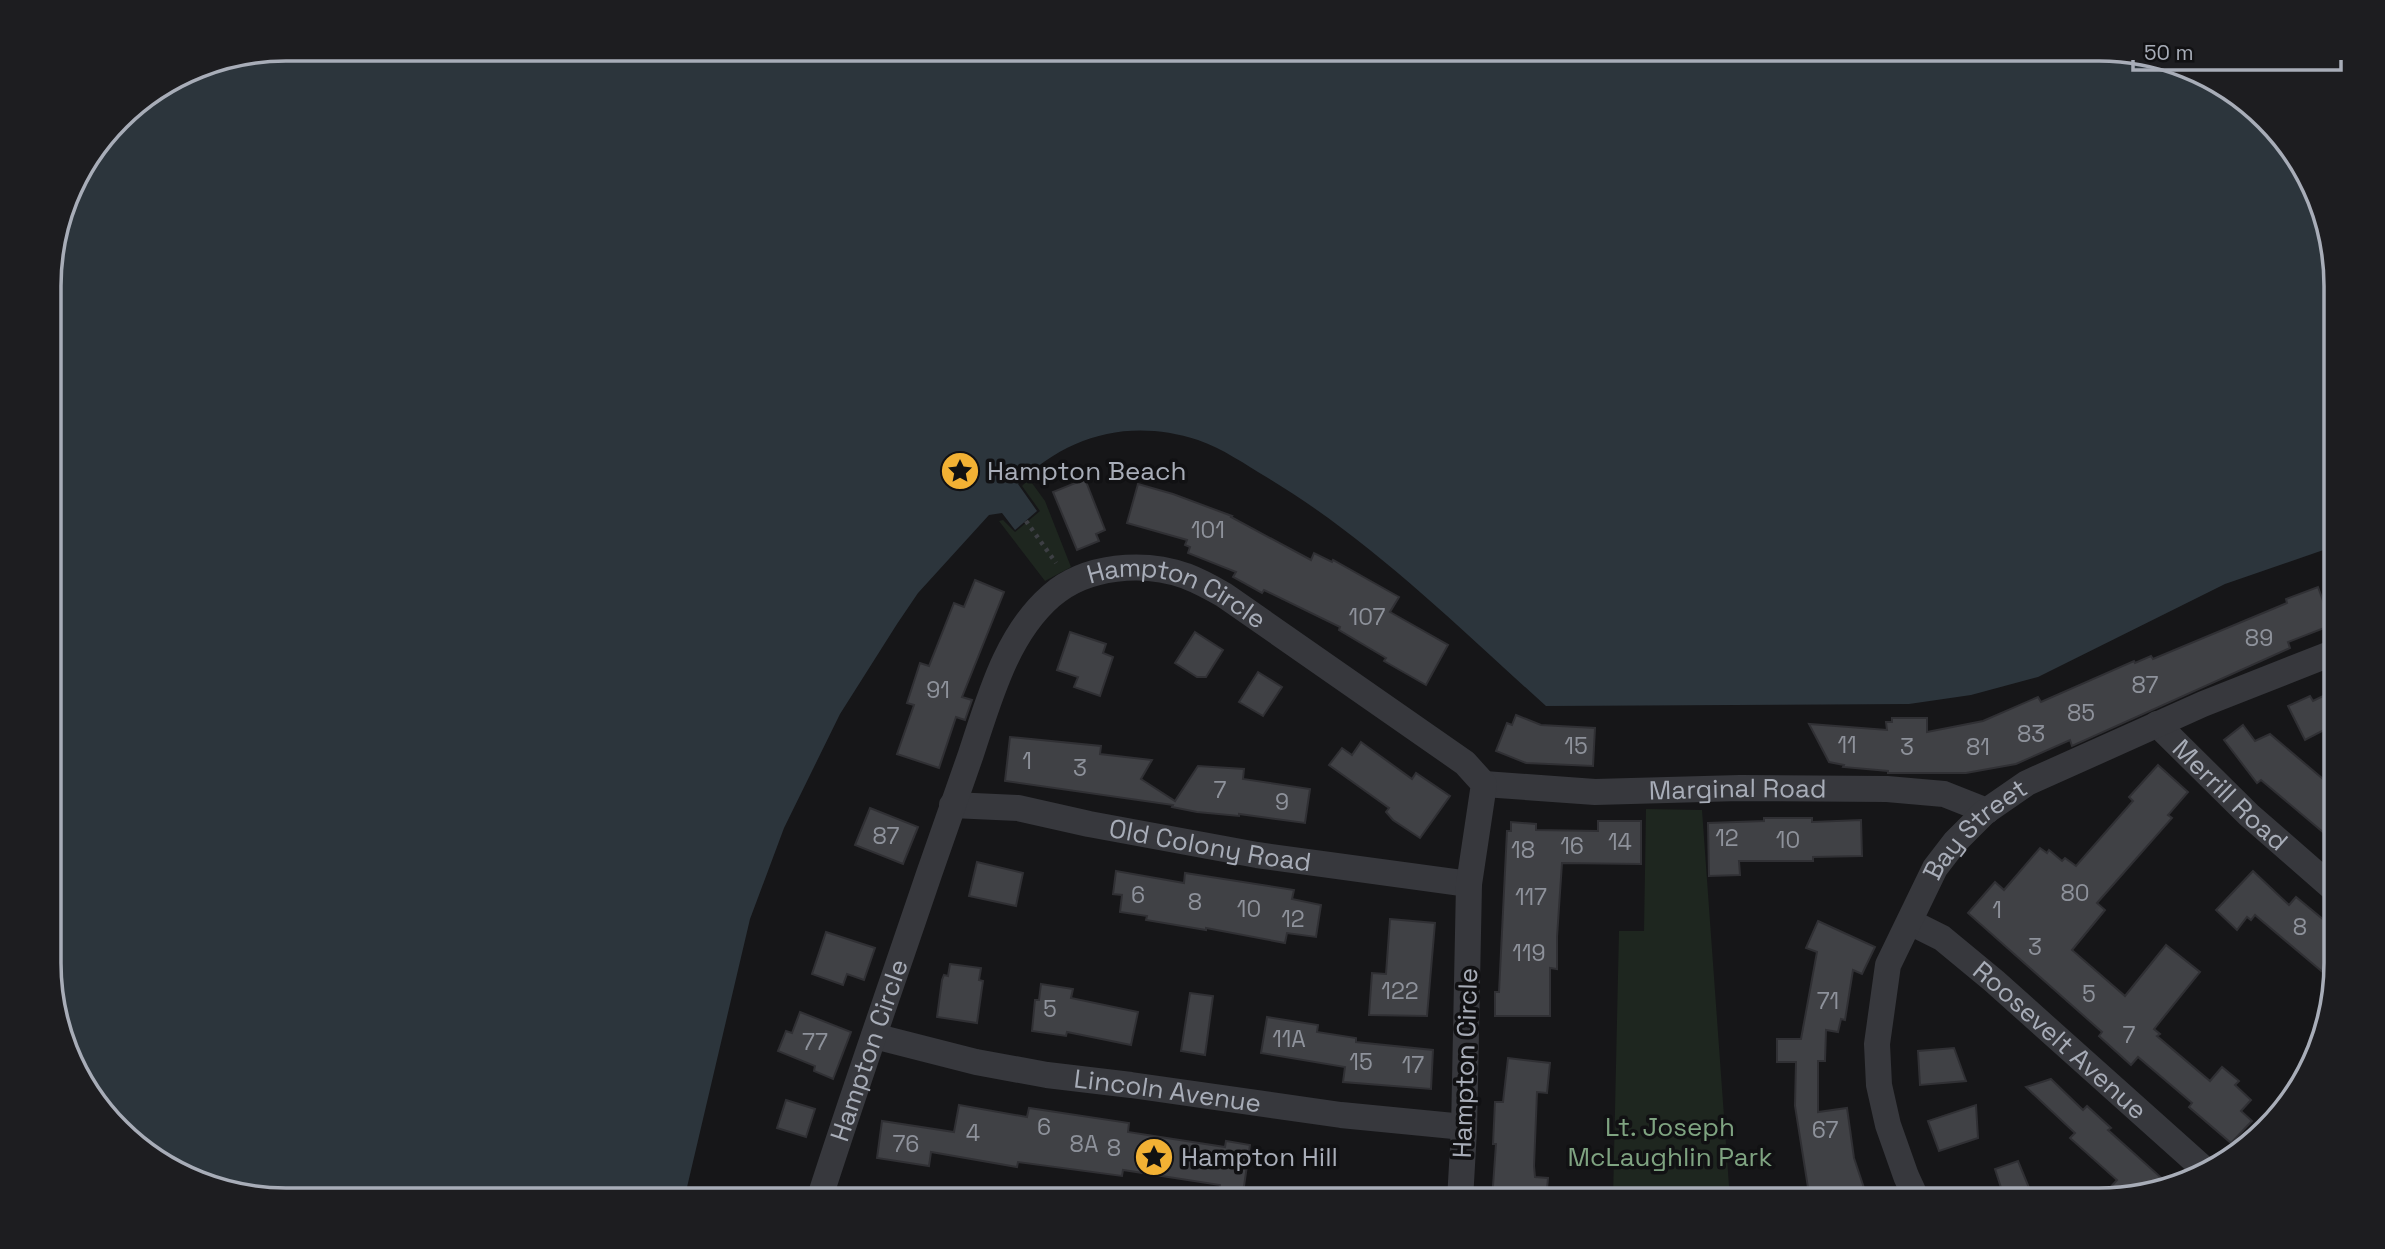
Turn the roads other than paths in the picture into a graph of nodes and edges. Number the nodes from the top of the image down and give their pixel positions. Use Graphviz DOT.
graph roads {
  1 [pos="2324,656"];
  2 [pos="2157,724"];
  3 [pos="1484,784"];
  4 [pos="953,805"];
  5 [pos="1987,811"];
  6 [pos="2324,881"];
  7 [pos="1469,884"];
  8 [pos="1910,922"];
  9 [pos="874,1036"];
  10 [pos="1464,1127"];
  11 [pos="2199,1164"];
  12 [pos="1461,1187"];
  13 [pos="1911,1187"];
  14 [pos="823,1188"];
  1 -- 2 [label="street, Bay Street"];
  2 -- 5 [label="street, Bay Street"];
  2 -- 6 [label="street, Merrill Road"];
  3 -- 4 [label="street, Hampton Circle"];
  3 -- 5 [label="street, Marginal Road"];
  3 -- 7 [label="street, Hampton Circle"];
  4 -- 7 [label="street, Old Colony Road"];
  4 -- 9 [label="street, Hampton Circle"];
  5 -- 8 [label="street, Bay Street"];
  7 -- 10 [label="street, Hampton Circle"];
  8 -- 11 [label="street, Roosevelt Avenue"];
  8 -- 13 [label="street, Bay Street"];
  9 -- 10 [label="street, Lincoln Avenue"];
  9 -- 14 [label="street, Hampton Circle"];
  10 -- 12 [label="street, Hampton Circle"];
}
